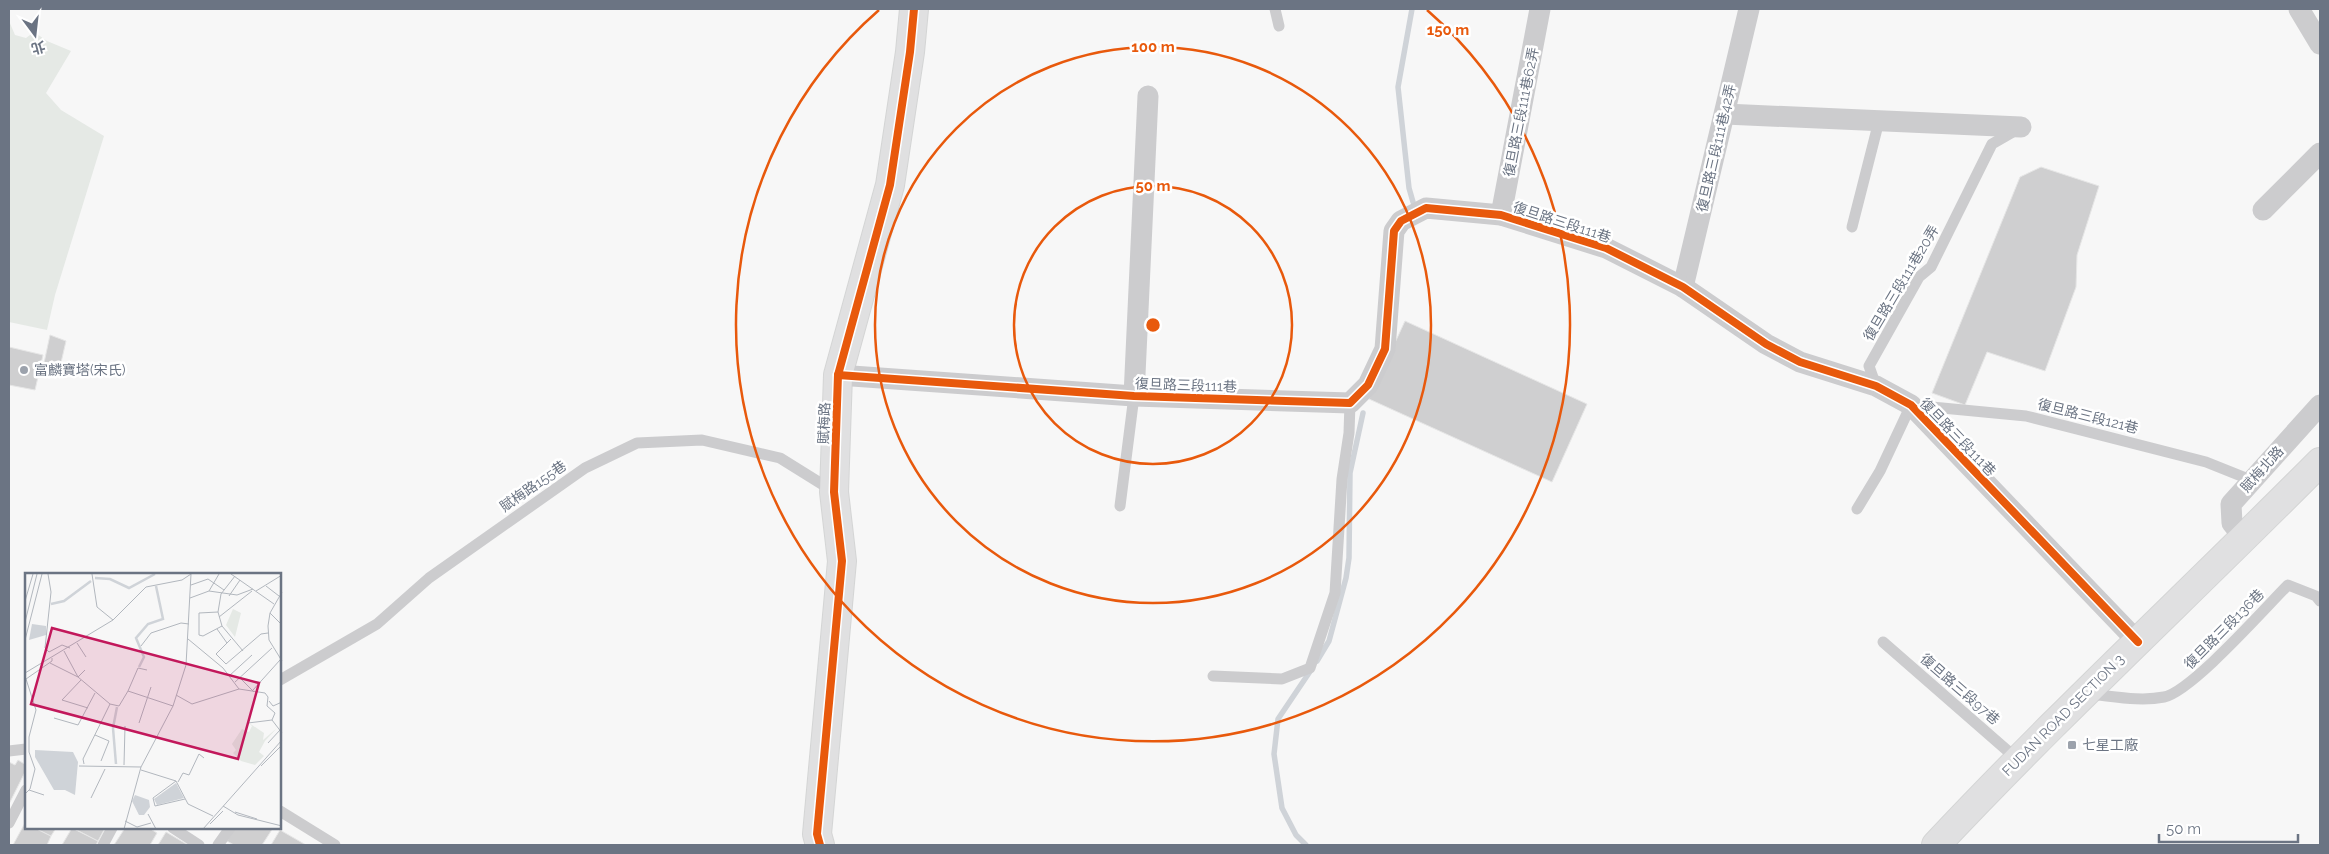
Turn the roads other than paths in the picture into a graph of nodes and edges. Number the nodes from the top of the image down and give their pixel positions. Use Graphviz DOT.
graph roads {
  1 [pos="914,9"];
  2 [pos="1275,9"];
  3 [pos="1540,9"];
  4 [pos="1749,9"];
  5 [pos="2299,9"];
  6 [pos="1278,26"];
  7 [pos="2320,44"];
  8 [pos="1148,96"];
  9 [pos="1725,114"];
  10 [pos="1879,121"];
  11 [pos="2021,127"];
  12 [pos="2320,153"];
  13 [pos="2263,210"];
  14 [pos="1502,215"];
  15 [pos="1852,227"];
  16 [pos="1683,287"];
  17 [pos="838,375"];
  18 [pos="1876,386"];
  19 [pos="1134,396"];
  20 [pos="1350,403"];
  21 [pos="1911,405"];
  22 [pos="2320,406"];
  23 [pos="2320,462"];
  24 [pos="2251,480"];
  25 [pos="834,492"];
  26 [pos="1120,506"];
  27 [pos="1857,508"];
  28 [pos="2244,538"];
  29 [pos="2320,600"];
  30 [pos="1883,642"];
  31 [pos="2138,642"];
  32 [pos="1213,676"];
  33 [pos="281,679"];
  34 [pos="2084,693"];
  35 [pos="25,750"];
  36 [pos="9,752"];
  37 [pos="2017,758"];
  38 [pos="25,792"];
  39 [pos="281,811"];
  40 [pos="9,823"];
  41 [pos="111,829"];
  42 [pos="175,829"];
  43 [pos="229,829"];
  44 [pos="331,844"];
  45 [pos="103,845"];
  46 [pos="199,845"];
  47 [pos="218,845"];
  48 [pos="820,845"];
  49 [pos="1936,845"];
  1 -- 17 [label="street, 賦梅路"];
  2 -- 6 [label="lane"];
  3 -- 14 [label="street, 復旦路三段111巷62弄"];
  4 -- 9 [label="street, 復旦路三段111巷42弄"];
  5 -- 7 [label="street"];
  8 -- 19 [label="street"];
  9 -- 10 [label="street"];
  9 -- 16 [label="street, 復旦路三段111巷42弄"];
  10 -- 11 [label="street"];
  10 -- 15 [label="lane"];
  11 -- 18 [label="lane, 復旦路三段111巷20弄"];
  12 -- 13 [label="street"];
  14 -- 16 [label="street, 復旦路三段111巷"];
  14 -- 20 [label="street, 復旦路三段111巷"];
  16 -- 18 [label="street, 復旦路三段111巷"];
  17 -- 19 [label="street, 復旦路三段111巷"];
  17 -- 25 [label="street, 賦梅路"];
  18 -- 21 [label="street, 復旦路三段111巷"];
  19 -- 20 [label="street, 復旦路三段111巷"];
  19 -- 26 [label="lane"];
  20 -- 32 [label="lane"];
  21 -- 24 [label="lane, 復旦路三段121巷"];
  21 -- 27 [label="lane"];
  21 -- 31 [label="street, 復旦路三段111巷"];
  22 -- 24 [label="street, 賦梅北路"];
  23 -- 28 [label="street, FUDAN ROAD SECTION 3"];
  24 -- 28 [label="street, 賦梅北路"];
  25 -- 33 [label="lane, 賦梅路155巷"];
  25 -- 48 [label="street, 賦梅路"];
  28 -- 31 [label="street, FUDAN ROAD SECTION 3"];
  29 -- 34 [label="lane, 復旦路三段136巷"];
  30 -- 37 [label="lane, 復旦路三段97巷"];
  31 -- 34 [label="street, FUDAN ROAD SECTION 3"];
  34 -- 37 [label="street, FUDAN ROAD SECTION 3"];
  35 -- 36 [label="lane"];
  37 -- 49 [label="street, FUDAN ROAD SECTION 3"];
  38 -- 40 [label="lane"];
  39 -- 44 [label="lane"];
  41 -- 45 [label="lane"];
  42 -- 46 [label="lane"];
  43 -- 47 [label="lane"];
}
